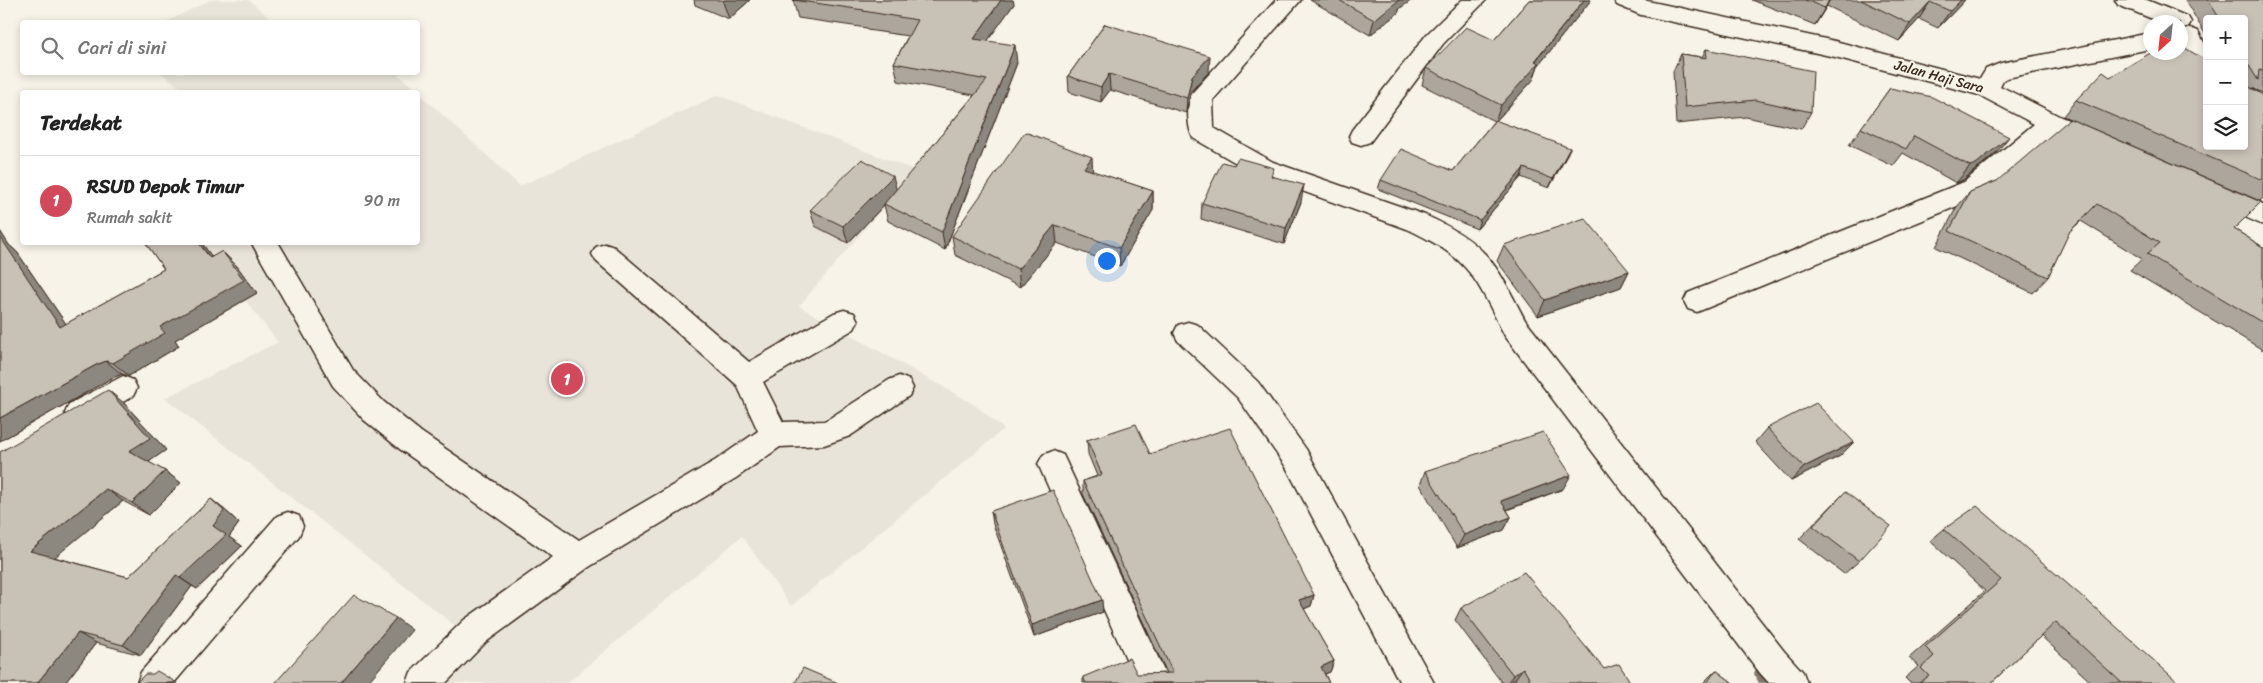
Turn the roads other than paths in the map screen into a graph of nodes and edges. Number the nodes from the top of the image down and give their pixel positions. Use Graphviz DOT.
graph roads {
  1 [pos="1290,0"];
  2 [pos="1475,0"];
  3 [pos="1625,0"];
  4 [pos="2126,0"];
  5 [pos="2154,15"];
  6 [pos="2188,38"];
  7 [pos="2143,42"];
  8 [pos="2203,61"];
  9 [pos="1987,89"];
  10 [pos="2052,123"];
  11 [pos="1361,136"];
  12 [pos="2116,150"];
  13 [pos="2198,186"];
  14 [pos="2263,215"];
  15 [pos="266,245"];
  16 [pos="605,254"];
  17 [pos="1697,301"];
  18 [pos="844,321"];
  19 [pos="1188,333"];
  20 [pos="747,377"];
  21 [pos="123,388"];
  22 [pos="899,388"];
  23 [pos="57,426"];
  24 [pos="774,435"];
  25 [pos="1053,464"];
  26 [pos="288,526"];
  27 [pos="578,557"];
  28 [pos="153,683"];
  29 [pos="423,683"];
  30 [pos="1154,683"];
  31 [pos="1418,683"];
  32 [pos="1791,683"];
  1 -- 32 [label="street"];
  2 -- 11 [label="street"];
  3 -- 9 [label="street, Jalan Haji Sara"];
  4 -- 5 [label="street"];
  6 -- 8 [label="street"];
  7 -- 9 [label="street"];
  9 -- 10 [label="street, Jalan Haji Sara"];
  10 -- 12 [label="street, Jalan Haji Sara"];
  10 -- 17 [label="street"];
  13 -- 14 [label="street"];
  15 -- 27 [label="street"];
  16 -- 20 [label="street"];
  18 -- 20 [label="street"];
  19 -- 31 [label="street"];
  20 -- 24 [label="street"];
  21 -- 23 [label="street"];
  22 -- 24 [label="street"];
  24 -- 27 [label="street"];
  25 -- 30 [label="street"];
  26 -- 28 [label="street"];
  27 -- 29 [label="street"];
}
